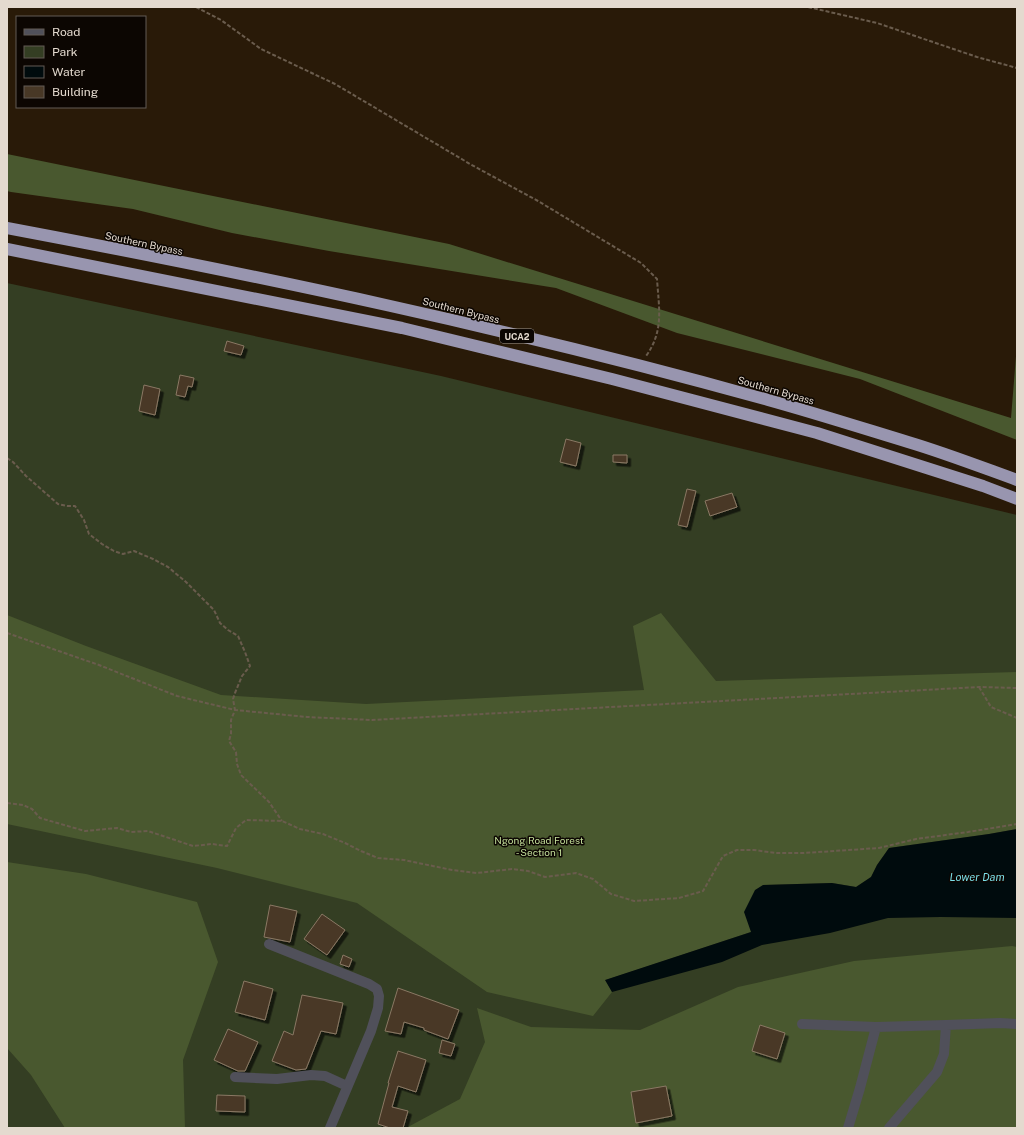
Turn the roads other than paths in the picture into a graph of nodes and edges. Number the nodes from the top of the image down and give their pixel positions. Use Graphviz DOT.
graph roads {
  1 [pos="7,228"];
  2 [pos="7,249"];
  3 [pos="1017,480"];
  4 [pos="1017,499"];
  5 [pos="269,944"];
  6 [pos="802,1024"];
  7 [pos="1017,1024"];
  8 [pos="946,1026"];
  9 [pos="876,1027"];
  10 [pos="235,1077"];
  11 [pos="347,1086"];
  12 [pos="330,1128"];
  13 [pos="848,1128"];
  14 [pos="889,1128"];
  1 -- 3 [label="highway, Southern Bypass / UCA2"];
  2 -- 4 [label="highway, UCA2"];
  5 -- 11 [label="street"];
  6 -- 9 [label="street"];
  7 -- 8 [label="street"];
  8 -- 9 [label="street"];
  8 -- 14 [label="street"];
  9 -- 13 [label="street"];
  10 -- 11 [label="street"];
  11 -- 12 [label="street"];
}
